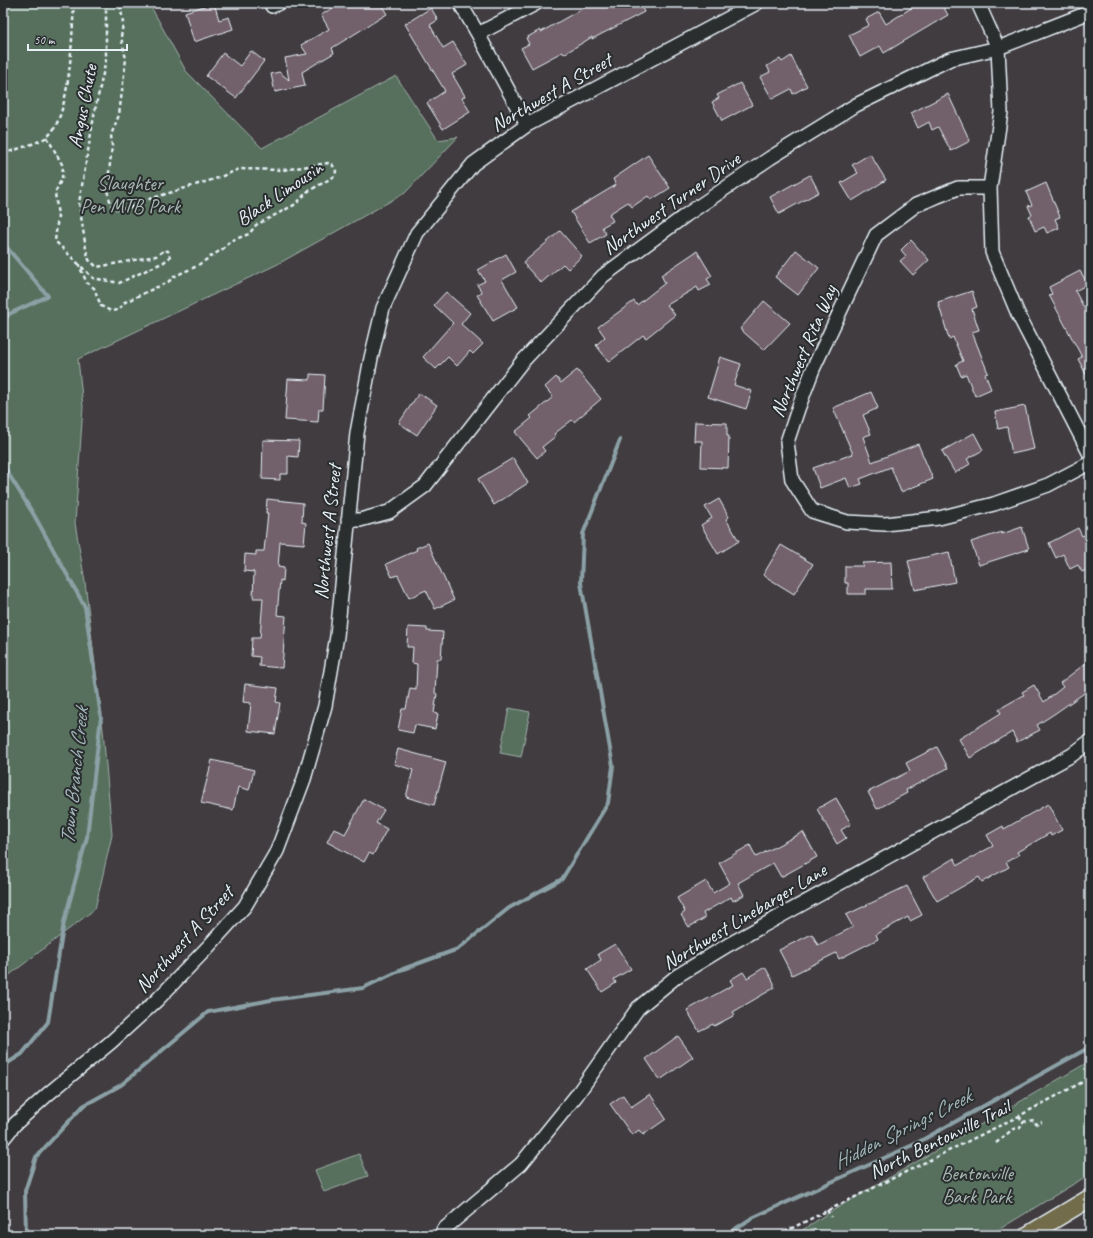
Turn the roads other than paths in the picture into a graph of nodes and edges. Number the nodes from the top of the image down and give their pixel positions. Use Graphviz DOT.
graph roads {
  1 [pos="460,3"];
  2 [pos="537,3"];
  3 [pos="757,3"];
  4 [pos="978,3"];
  5 [pos="1090,12"];
  6 [pos="478,34"];
  7 [pos="998,48"];
  8 [pos="527,125"];
  9 [pos="990,188"];
  10 [pos="1090,454"];
  11 [pos="1090,463"];
  12 [pos="348,520"];
  13 [pos="1090,741"];
  14 [pos="3,1139"];
  15 [pos="1090,1198"];
  16 [pos="443,1230"];
  17 [pos="1028,1235"];
  1 -- 6 [label="street"];
  2 -- 6 [label="street"];
  3 -- 8 [label="street, Northwest A Street"];
  4 -- 7 [label="street"];
  5 -- 7 [label="street, Northwest Turner Drive"];
  6 -- 8 [label="street"];
  7 -- 9 [label="street"];
  7 -- 12 [label="street, Northwest Turner Drive"];
  8 -- 12 [label="street, Northwest A Street"];
  9 -- 10 [label="street"];
  9 -- 11 [label="street, Northwest Rita Way"];
  12 -- 14 [label="street, Northwest A Street"];
  13 -- 16 [label="street, Northwest Linebarger Lane"];
  15 -- 17 [label="main road"];
}
